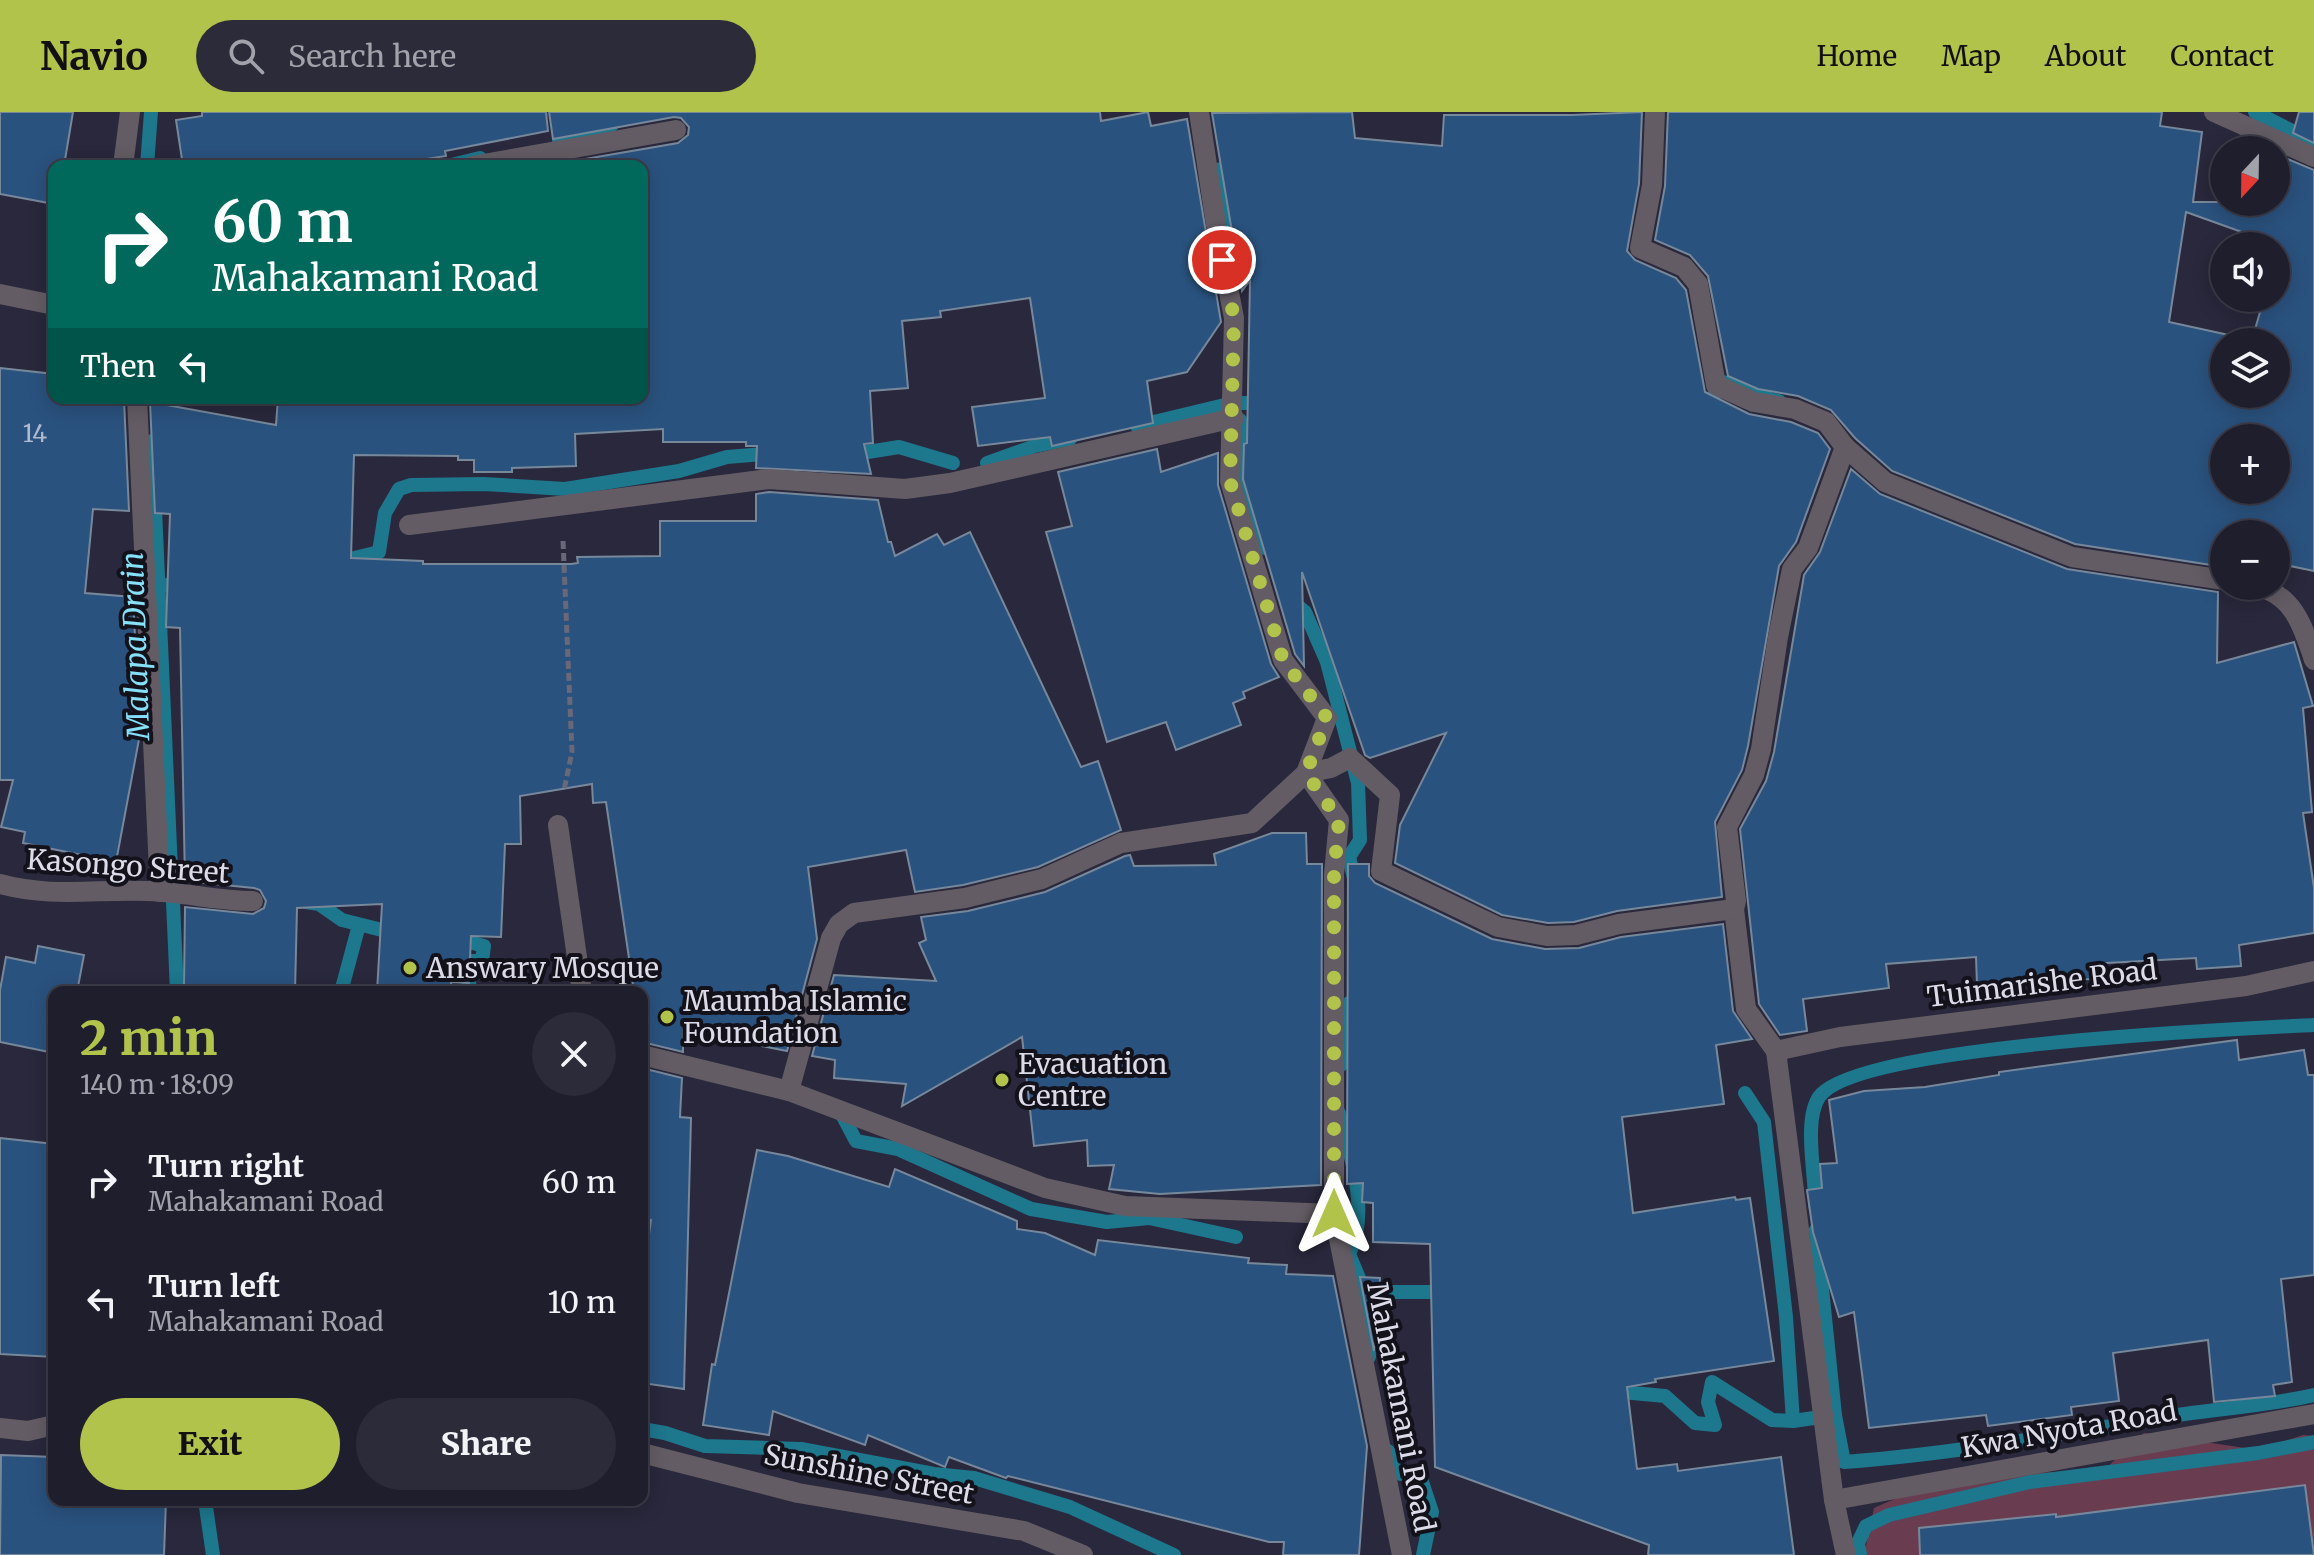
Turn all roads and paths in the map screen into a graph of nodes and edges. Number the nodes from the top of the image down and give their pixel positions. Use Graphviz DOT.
graph roads {
  1 [pos="130,112"];
  2 [pos="1199,112"];
  3 [pos="1655,112"];
  4 [pos="2214,112"];
  5 [pos="676,130"];
  6 [pos="2314,157"];
  7 [pos="124,160"];
  8 [pos="506,160"];
  9 [pos="0,294"];
  10 [pos="48,304"];
  11 [pos="137,404"];
  12 [pos="1234,418"];
  13 [pos="1845,447"];
  14 [pos="562,504"];
  15 [pos="409,525"];
  16 [pos="2210,578"];
  17 [pos="2282,600"];
  18 [pos="2314,660"];
  19 [pos="1306,773"];
  20 [pos="558,825"];
  21 [pos="0,884"];
  22 [pos="160,892"];
  23 [pos="253,901"];
  24 [pos="1734,909"];
  25 [pos="2314,971"];
  26 [pos="581,986"];
  27 [pos="1776,1051"];
  28 [pos="648,1056"];
  29 [pos="789,1091"];
  30 [pos="1334,1214"];
  31 [pos="2314,1414"];
  32 [pos="48,1426"];
  33 [pos="0,1428"];
  34 [pos="648,1455"];
  35 [pos="1834,1500"];
  36 [pos="1083,1555"];
  37 [pos="1402,1555"];
  38 [pos="1846,1555"];
  1 -- 7 [label="street"];
  2 -- 12 [label="street"];
  3 -- 13 [label="street"];
  4 -- 6 [label="street"];
  5 -- 8 [label="street"];
  9 -- 10 [label="street"];
  11 -- 22 [label="street"];
  12 -- 14 [label="street"];
  12 -- 19 [label="street"];
  13 -- 16 [label="street"];
  13 -- 24 [label="street"];
  14 -- 15 [label="street"];
  14 -- 20 [label="path"];
  17 -- 18 [label="street"];
  19 -- 24 [label="street"];
  19 -- 29 [label="street"];
  19 -- 30 [label="street, Mahakamani Road"];
  20 -- 26 [label="street"];
  21 -- 22 [label="street, Kasongo Street"];
  22 -- 23 [label="street, Kasongo Street"];
  24 -- 27 [label="street"];
  25 -- 27 [label="street, Tuimarishe Road"];
  27 -- 35 [label="street"];
  28 -- 29 [label="street"];
  29 -- 30 [label="street"];
  30 -- 37 [label="street, Mahakamani Road"];
  31 -- 35 [label="street, Kwa Nyota Road"];
  32 -- 33 [label="street"];
  34 -- 36 [label="street, Sunshine Street"];
  35 -- 38 [label="street"];
}
